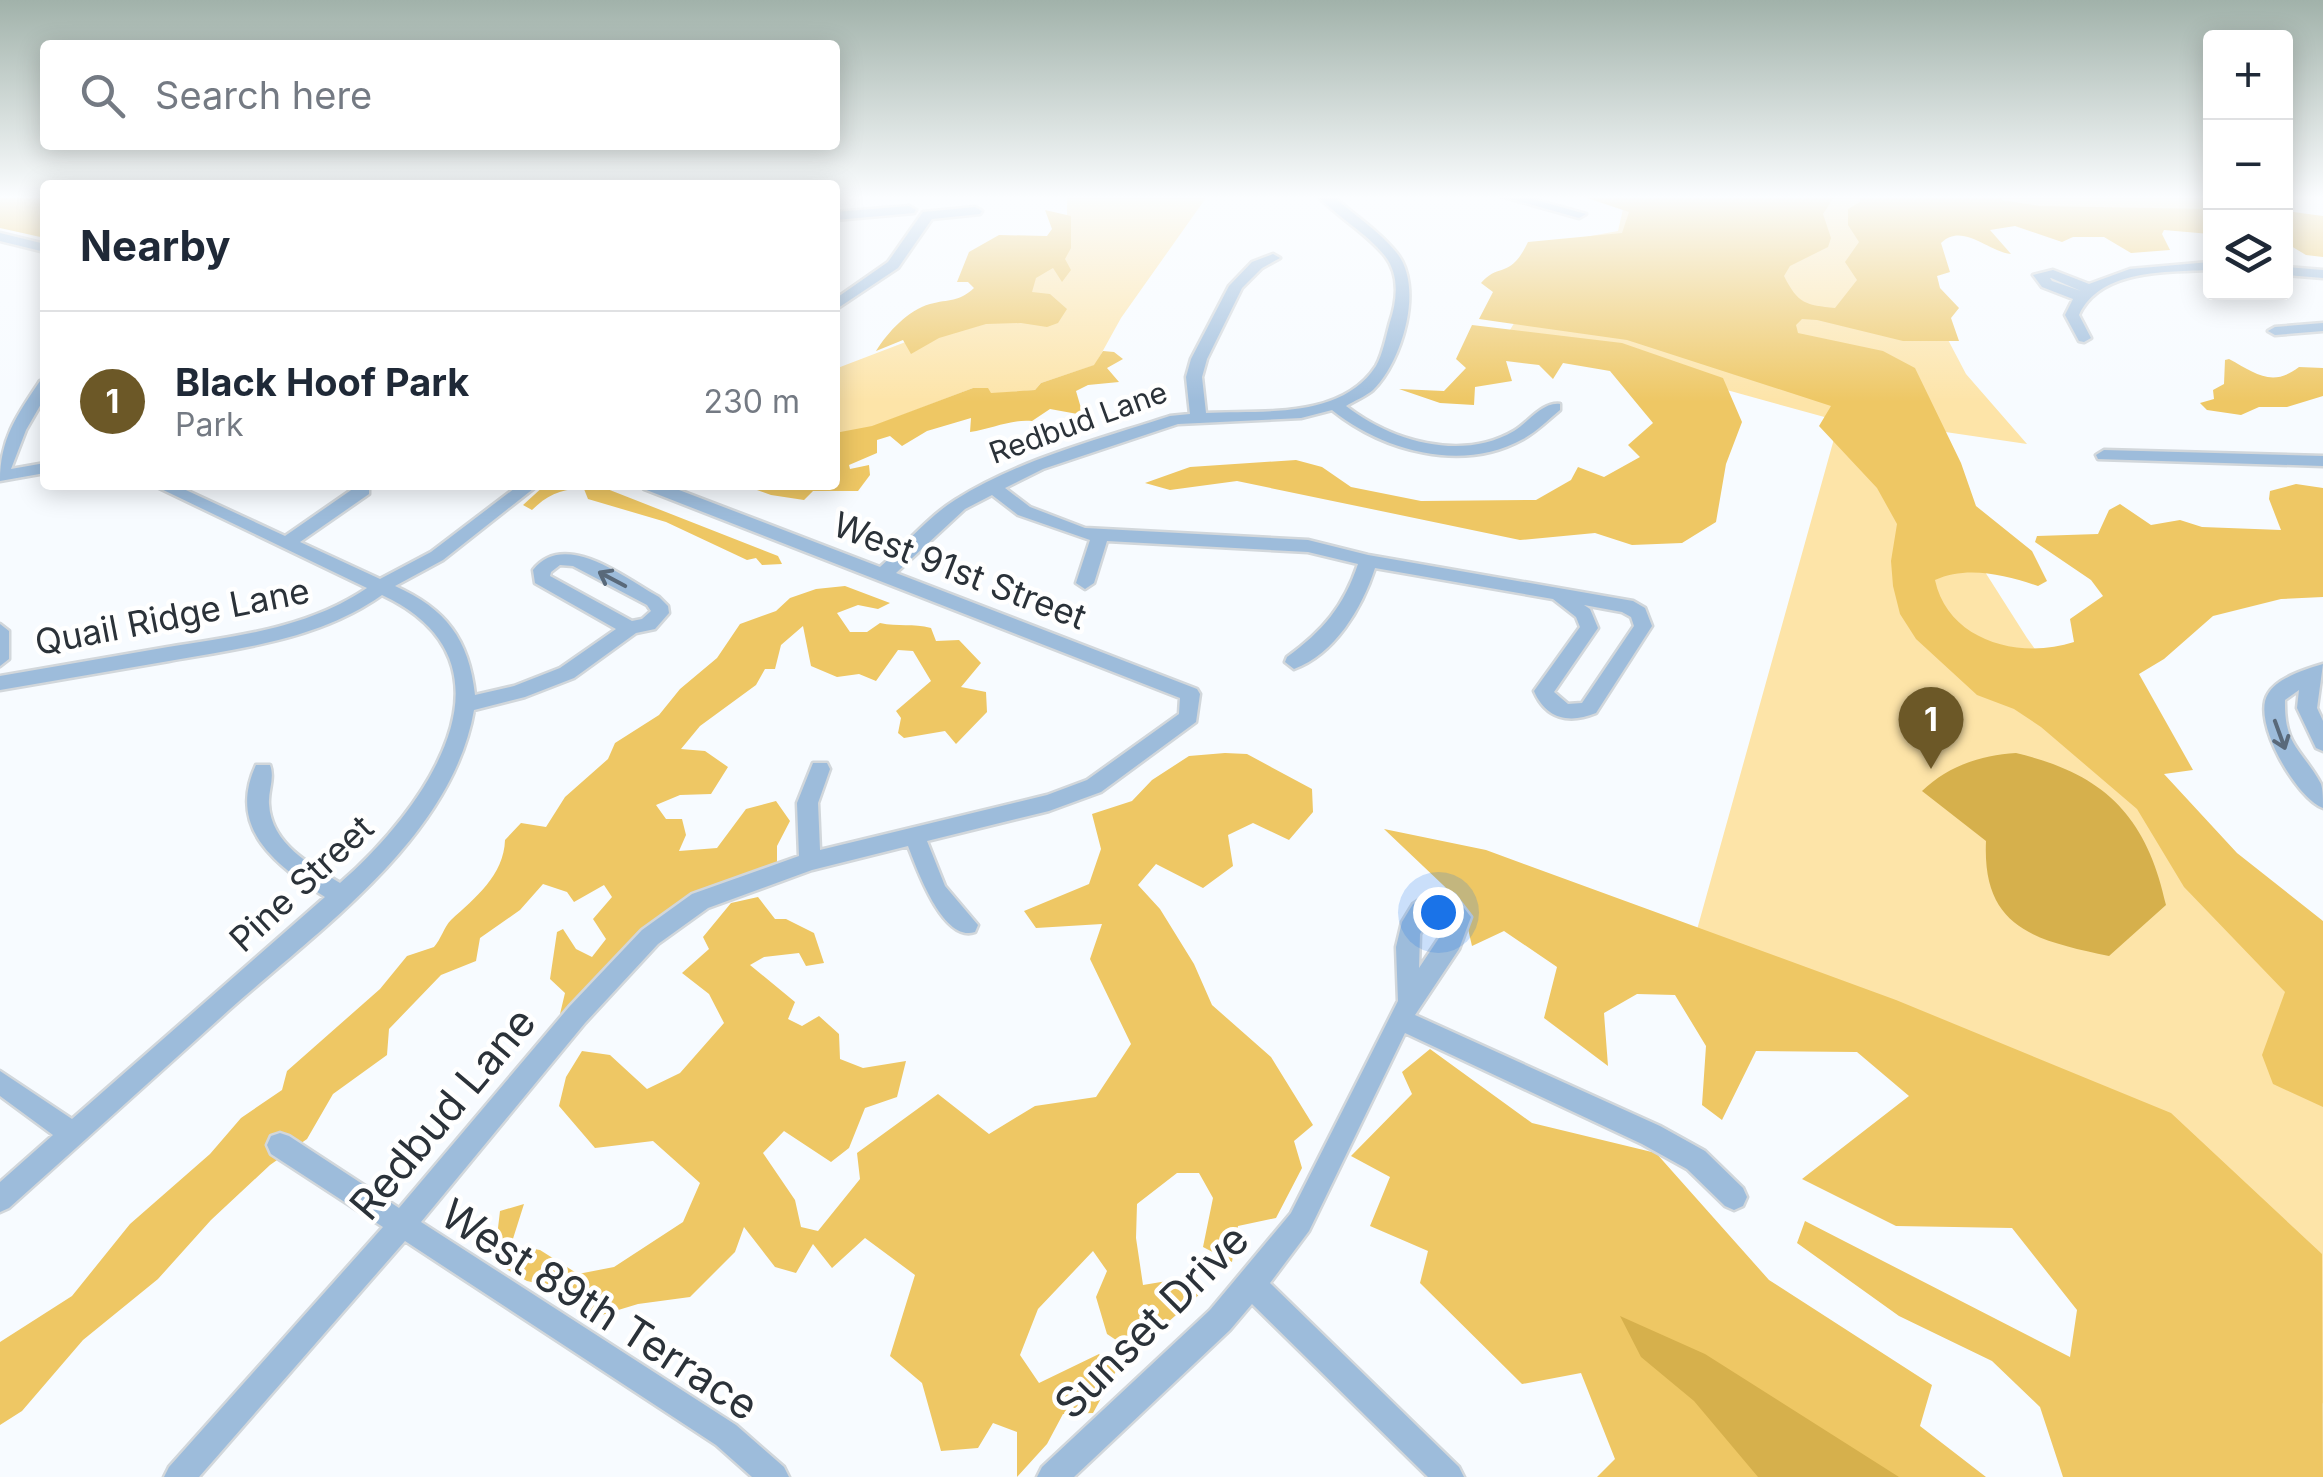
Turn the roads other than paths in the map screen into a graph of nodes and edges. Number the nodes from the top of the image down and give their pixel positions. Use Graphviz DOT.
graph roads {
  1 [pos="894,264"];
  2 [pos="1259,264"];
  3 [pos="1403,264"];
  4 [pos="2203,267"];
  5 [pos="2293,272"];
  6 [pos="2323,274"];
  7 [pos="840,302"];
  8 [pos="2323,327"];
  9 [pos="2275,331"];
  10 [pos="2084,338"];
  11 [pos="40,393"];
  12 [pos="1335,405"];
  13 [pos="1554,407"];
  14 [pos="1198,415"];
  15 [pos="2104,456"];
  16 [pos="2323,461"];
  17 [pos="40,469"];
  18 [pos="0,476"];
  19 [pos="992,486"];
  20 [pos="172,490"];
  21 [pos="363,490"];
  22 [pos="502,490"];
  23 [pos="523,490"];
  24 [pos="663,490"];
  25 [pos="1100,537"];
  26 [pos="285,544"];
  27 [pos="1368,561"];
  28 [pos="404,571"];
  29 [pos="884,575"];
  30 [pos="1085,583"];
  31 [pos="382,588"];
  32 [pos="1560,597"];
  33 [pos="630,628"];
  34 [pos="0,631"];
  35 [pos="0,658"];
  36 [pos="1294,662"];
  37 [pos="2316,675"];
  38 [pos="0,683"];
  39 [pos="1190,694"];
  40 [pos="468,704"];
  41 [pos="2323,743"];
  42 [pos="820,768"];
  43 [pos="263,771"];
  44 [pos="2323,800"];
  45 [pos="914,834"];
  46 [pos="811,861"];
  47 [pos="342,896"];
  48 [pos="966,925"];
  49 [pos="0,1082"];
  50 [pos="74,1135"];
  51 [pos="280,1145"];
  52 [pos="1734,1197"];
  53 [pos="0,1199"];
  54 [pos="400,1226"];
  55 [pos="1252,1285"];
  56 [pos="179,1477"];
  57 [pos="774,1477"];
  58 [pos="1052,1477"];
  59 [pos="1449,1477"];
  1 -- 7 [label="street"];
  2 -- 14 [label="street"];
  3 -- 12 [label="street, Redbud Lane"];
  4 -- 10 [label="street"];
  5 -- 6 [label="street"];
  8 -- 9 [label="street"];
  11 -- 18 [label="street"];
  12 -- 13 [label="street"];
  12 -- 14 [label="street, Redbud Lane"];
  14 -- 19 [label="street, Redbud Lane"];
  15 -- 16 [label="street"];
  17 -- 18 [label="street"];
  19 -- 25 [label="street"];
  19 -- 29 [label="street, Redbud Lane"];
  20 -- 26 [label="street"];
  21 -- 26 [label="street"];
  22 -- 28 [label="street, Quail Ridge Lane"];
  23 -- 28 [label="street, Quail Ridge Lane"];
  24 -- 29 [label="street, West 91st Street"];
  25 -- 27 [label="street"];
  25 -- 30 [label="street"];
  26 -- 31 [label="street"];
  27 -- 32 [label="street"];
  27 -- 36 [label="street"];
  28 -- 31 [label="street, Quail Ridge Lane"];
  29 -- 39 [label="street, West 91st Street"];
  31 -- 38 [label="street, Quail Ridge Lane"];
  31 -- 40 [label="street"];
  32 -- 32 [label="street"];
  33 -- 33 [label="street, one-way"];
  33 -- 40 [label="street"];
  34 -- 35 [label="street"];
  37 -- 41 [label="street"];
  37 -- 44 [label="street, one-way"];
  39 -- 45 [label="street, Redbud Lane"];
  40 -- 47 [label="street, Pine Street"];
  42 -- 46 [label="street"];
  43 -- 47 [label="street"];
  45 -- 46 [label="street, Redbud Lane"];
  45 -- 48 [label="street"];
  46 -- 54 [label="street, Redbud Lane"];
  47 -- 50 [label="street, Pine Street"];
  49 -- 50 [label="street"];
  50 -- 53 [label="street, Pine Street"];
  51 -- 54 [label="street, West 89th Terrace"];
  52 -- 55 [label="street, Sunset Drive"];
  54 -- 56 [label="street, Redbud Lane"];
  54 -- 57 [label="street, West 89th Terrace"];
  55 -- 58 [label="street, Sunset Drive"];
  55 -- 59 [label="street"];
}
